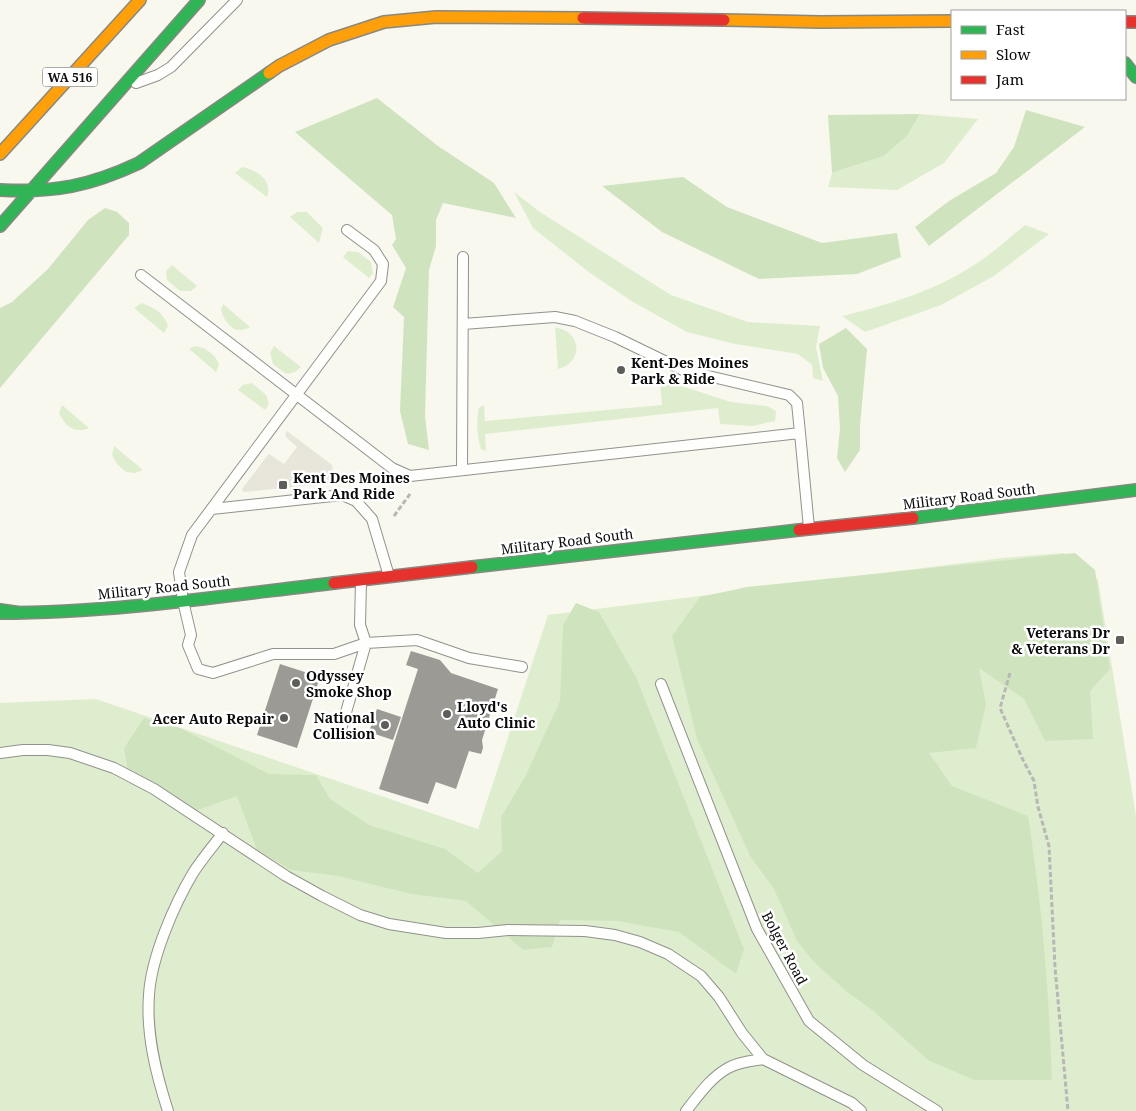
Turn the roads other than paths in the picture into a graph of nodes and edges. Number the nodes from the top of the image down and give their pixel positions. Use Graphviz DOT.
graph roads {
  1 [pos="140,0"];
  2 [pos="199,0"];
  3 [pos="237,0"];
  4 [pos="951,21"];
  5 [pos="1126,64"];
  6 [pos="1136,77"];
  7 [pos="120,88"];
  8 [pos="20,132"];
  9 [pos="0,136"];
  10 [pos="0,154"];
  11 [pos="0,190"];
  12 [pos="29,192"];
  13 [pos="0,226"];
  14 [pos="347,230"];
  15 [pos="463,257"];
  16 [pos="141,275"];
  17 [pos="463,324"];
  18 [pos="296,395"];
  19 [pos="800,433"];
  20 [pos="462,470"];
  21 [pos="1136,490"];
  22 [pos="212,508"];
  23 [pos="809,530"];
  24 [pos="390,577"];
  25 [pos="361,580"];
  26 [pos="183,601"];
  27 [pos="0,611"];
  28 [pos="366,643"];
  29 [pos="522,667"];
  30 [pos="661,684"];
  31 [pos="340,733"];
  32 [pos="0,753"];
  33 [pos="223,833"];
  34 [pos="763,1059"];
  35 [pos="168,1111"];
  36 [pos="686,1111"];
  37 [pos="861,1111"];
  38 [pos="937,1111"];
  1 -- 8 [label="main road, WA 516"];
  2 -- 7 [label="main road, WA 516"];
  3 -- 7 [label="lane"];
  4 -- 12 [label="main road"];
  5 -- 6 [label="main road"];
  7 -- 12 [label="main road, WA 516"];
  8 -- 9 [label="main road"];
  8 -- 10 [label="main road, WA 516"];
  11 -- 12 [label="main road"];
  12 -- 13 [label="main road, WA 516"];
  14 -- 18 [label="lane"];
  15 -- 17 [label="lane"];
  16 -- 18 [label="lane"];
  17 -- 19 [label="lane"];
  17 -- 20 [label="lane"];
  18 -- 20 [label="lane"];
  18 -- 22 [label="lane"];
  19 -- 20 [label="lane"];
  19 -- 23 [label="lane"];
  21 -- 23 [label="main road, Military Road South"];
  22 -- 24 [label="lane"];
  22 -- 26 [label="lane"];
  23 -- 24 [label="main road, Military Road South"];
  24 -- 25 [label="main road, Military Road South"];
  25 -- 26 [label="main road, Military Road South"];
  25 -- 28 [label="lane"];
  26 -- 27 [label="main road, Military Road South"];
  26 -- 28 [label="lane"];
  28 -- 29 [label="lane"];
  28 -- 31 [label="lane"];
  30 -- 38 [label="lane, Bolger Road"];
  32 -- 33 [label="lane"];
  33 -- 34 [label="lane"];
  33 -- 35 [label="lane"];
  34 -- 36 [label="lane"];
  34 -- 37 [label="lane"];
}
